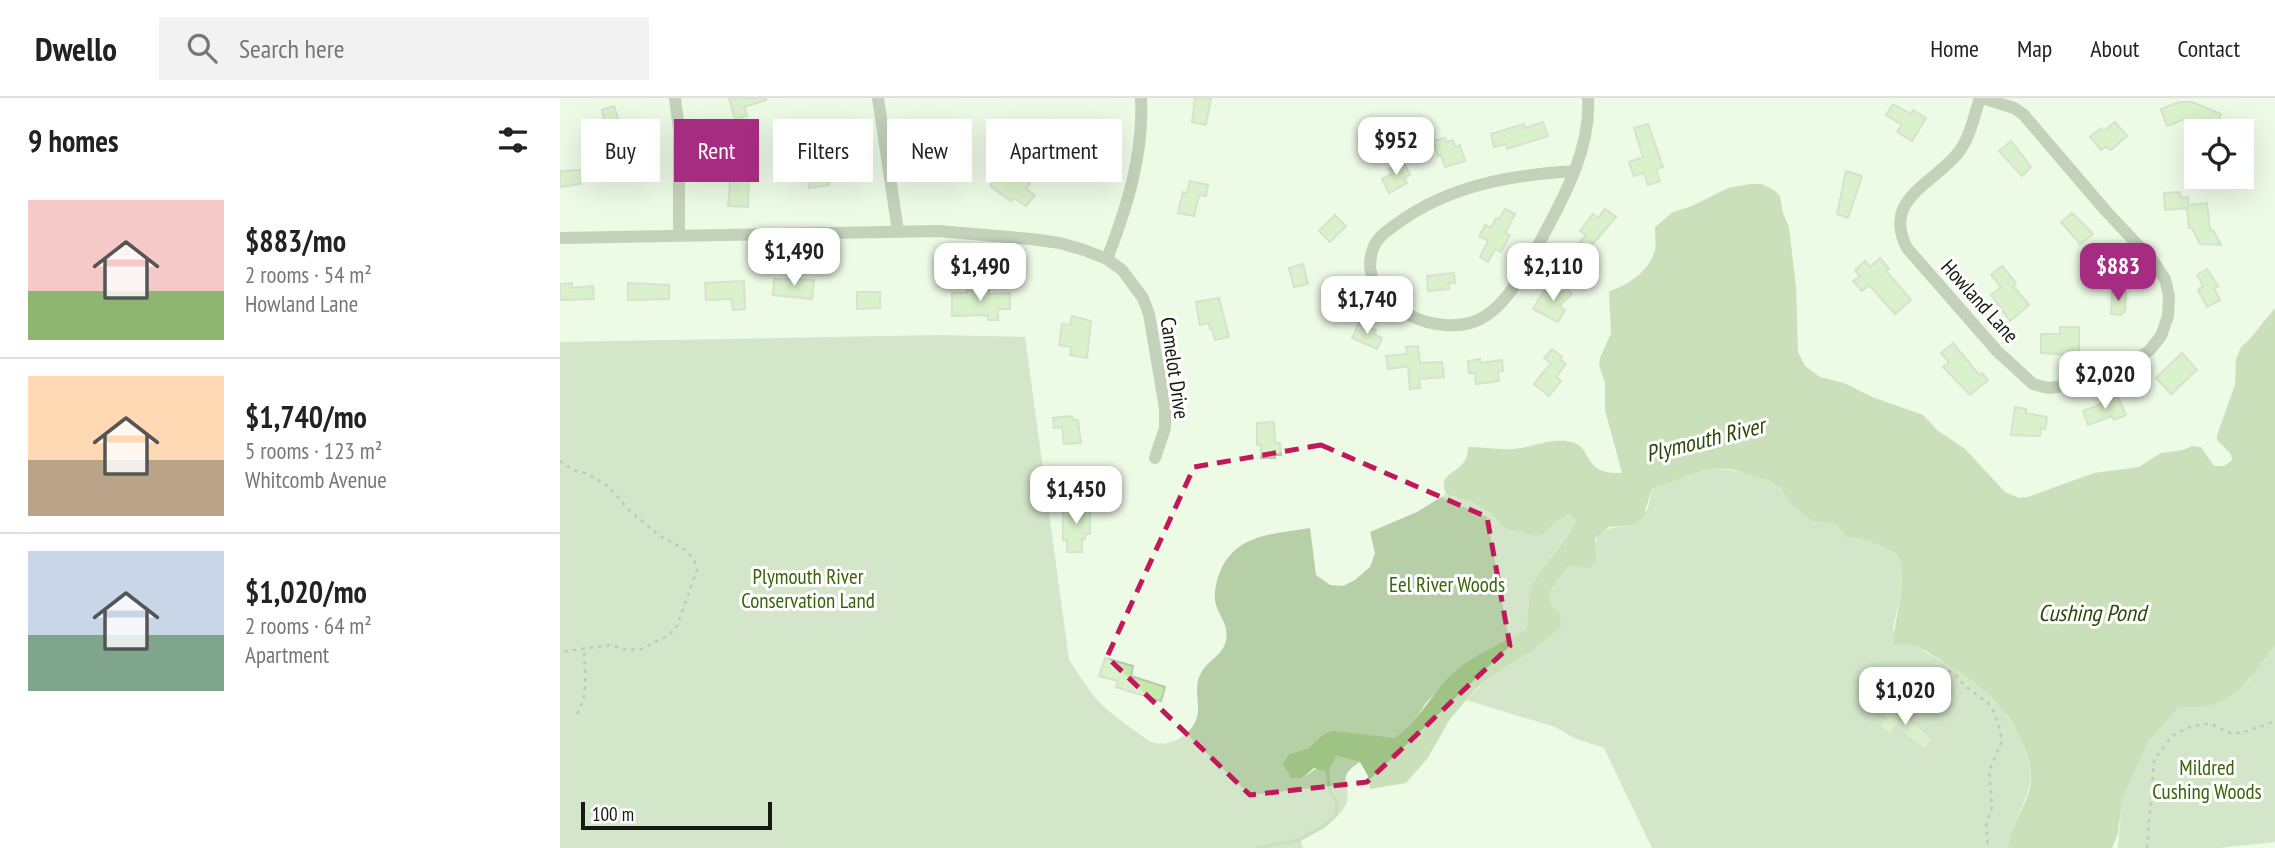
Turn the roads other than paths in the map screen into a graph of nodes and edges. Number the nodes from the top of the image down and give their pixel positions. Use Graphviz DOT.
graph roads {
  1 [pos="675,98"];
  2 [pos="878,98"];
  3 [pos="1141,98"];
  4 [pos="1588,98"];
  5 [pos="1981,98"];
  6 [pos="1574,171"];
  7 [pos="898,231"];
  8 [pos="679,236"];
  9 [pos="560,238"];
  10 [pos="1107,259"];
  11 [pos="1155,458"];
  1 -- 8 [label="street"];
  2 -- 7 [label="street"];
  3 -- 10 [label="street"];
  4 -- 6 [label="street"];
  5 -- 5 [label="street, Howland Lane"];
  6 -- 6 [label="street"];
  7 -- 8 [label="street, Camelot Drive"];
  7 -- 10 [label="street, Camelot Drive"];
  8 -- 9 [label="street, Camelot Drive"];
  10 -- 11 [label="street, Camelot Drive"];
}
